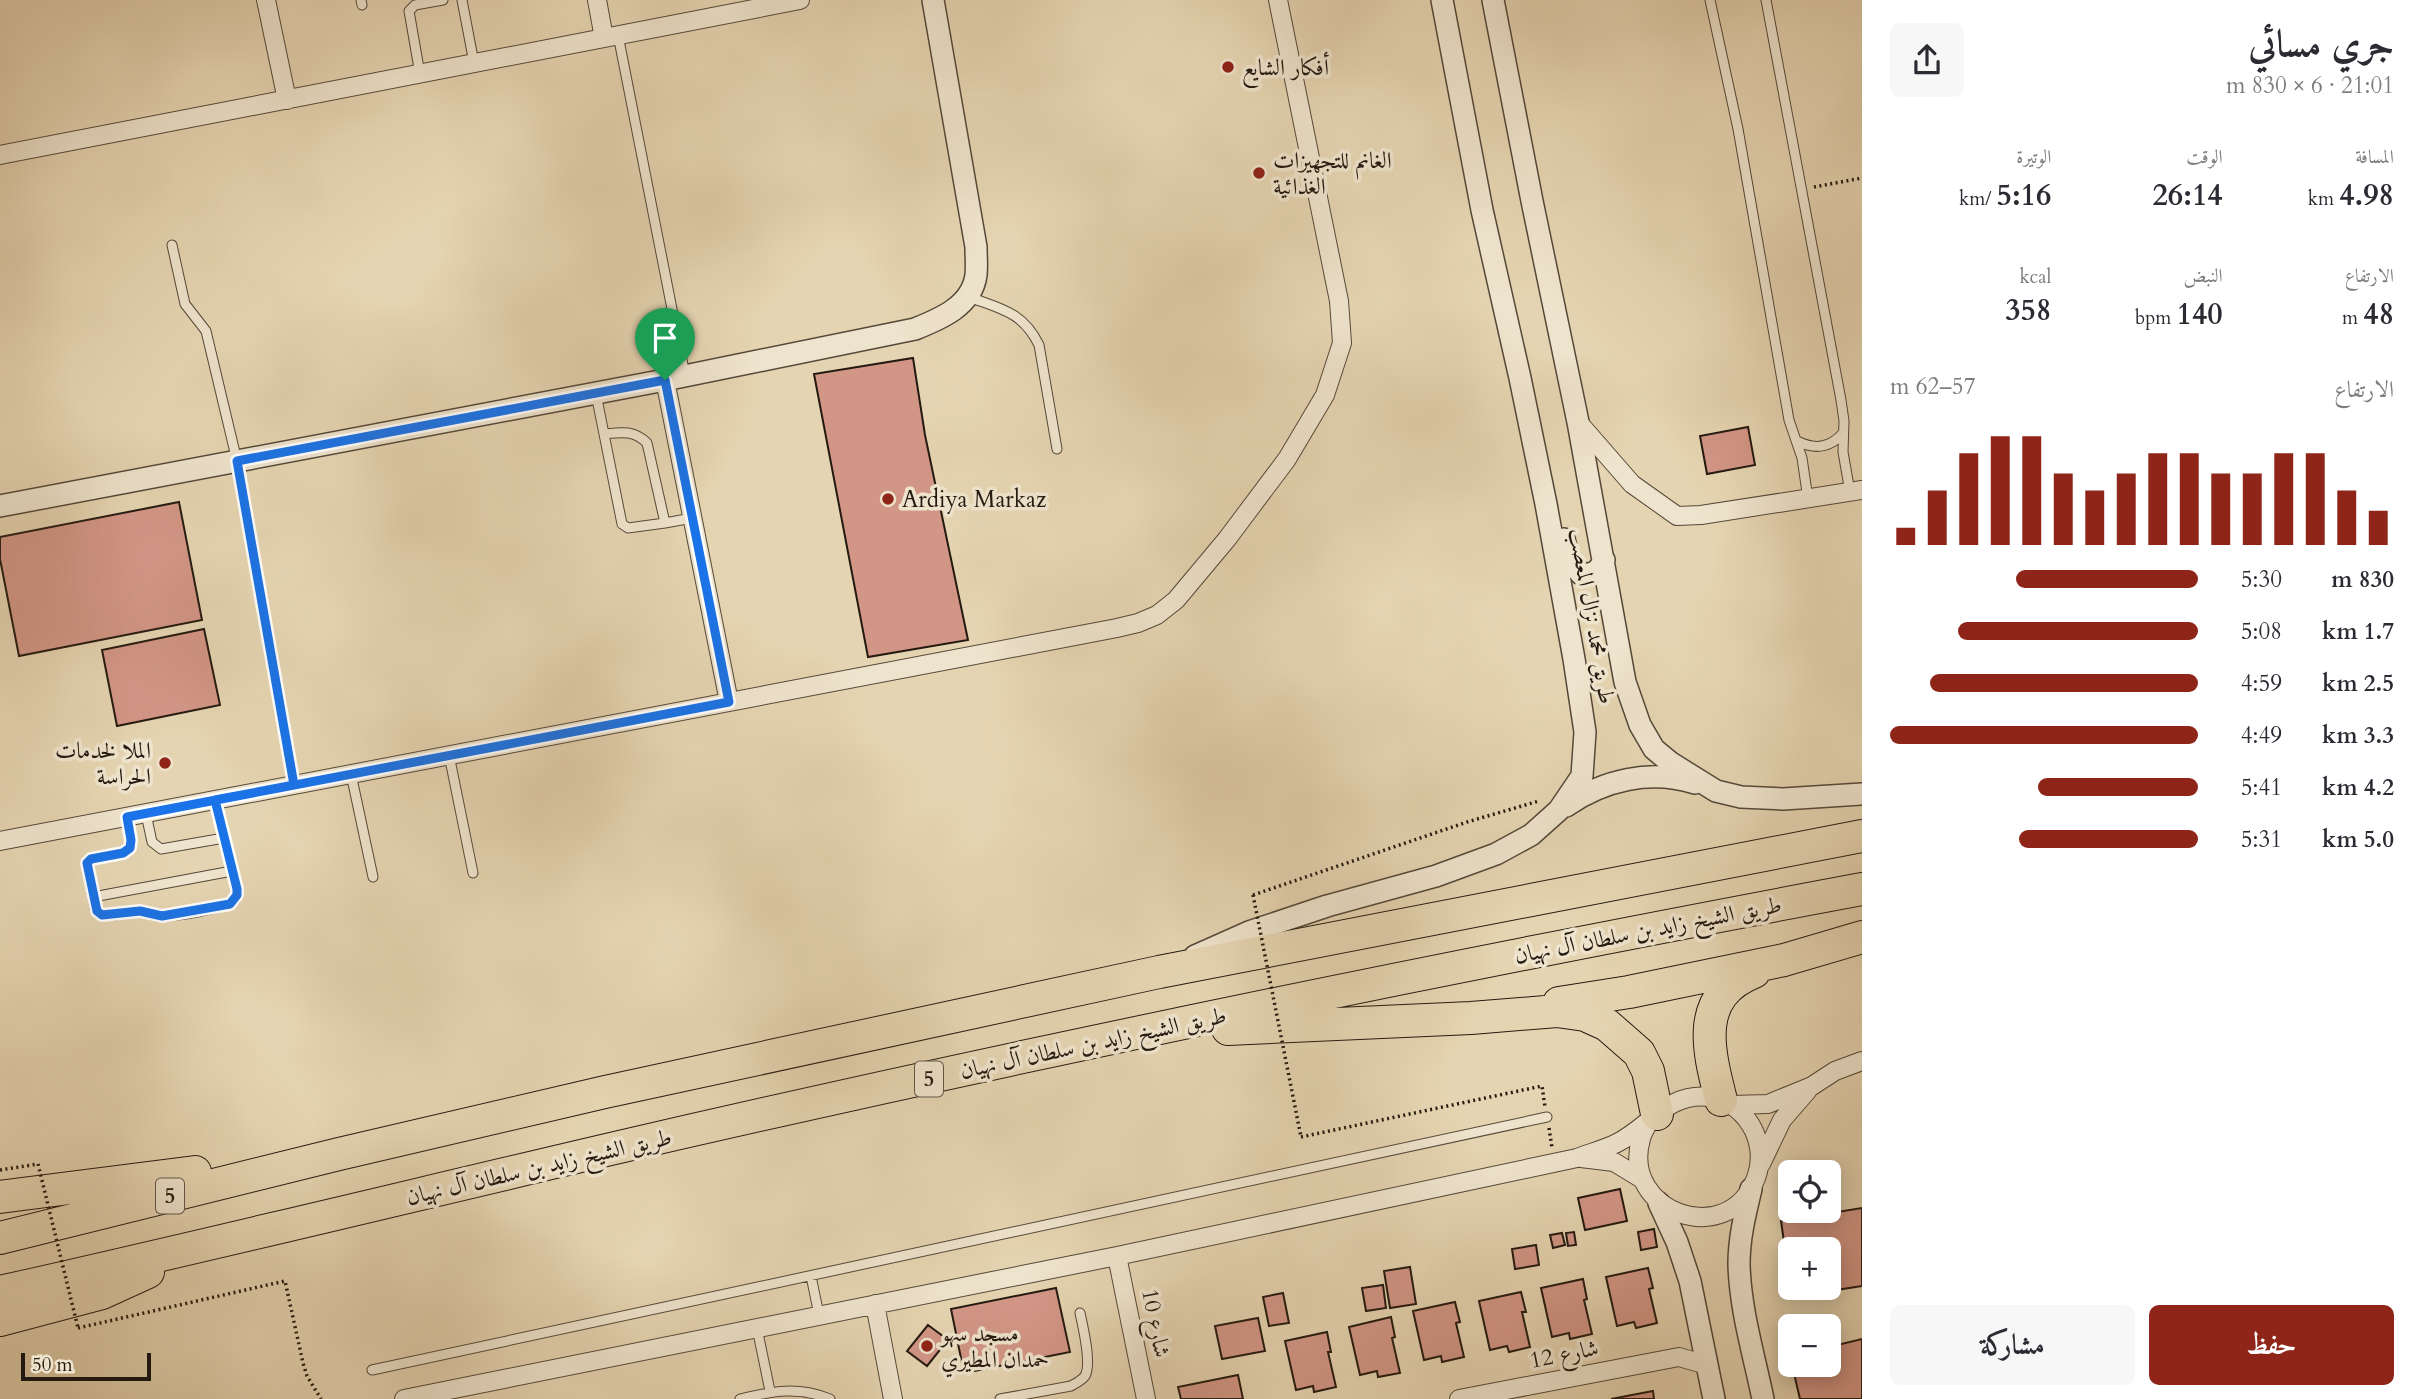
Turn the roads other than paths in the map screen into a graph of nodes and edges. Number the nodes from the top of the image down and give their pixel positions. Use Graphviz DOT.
graph roads {
  1 [pos="266,0"];
  2 [pos="443,0"];
  3 [pos="462,0"];
  4 [pos="597,0"];
  5 [pos="800,0"];
  6 [pos="933,0"];
  7 [pos="1278,0"];
  8 [pos="1442,0"];
  9 [pos="1710,0"];
  10 [pos="1766,0"];
  11 [pos="1495,5"];
  12 [pos="611,37"];
  13 [pos="474,63"];
  14 [pos="420,74"];
  15 [pos="286,100"];
  16 [pos="0,155"];
  17 [pos="172,245"];
  18 [pos="967,296"];
  19 [pos="675,378"];
  20 [pos="1520,378"];
  21 [pos="596,393"];
  22 [pos="1578,422"];
  23 [pos="1843,433"];
  24 [pos="604,434"];
  25 [pos="1797,441"];
  26 [pos="1057,449"];
  27 [pos="237,461"];
  28 [pos="1856,491"];
  29 [pos="1808,499"];
  30 [pos="0,506"];
  31 [pos="692,518"];
  32 [pos="665,523"];
  33 [pos="1604,560"];
  34 [pos="729,702"];
  35 [pos="449,755"];
  36 [pos="351,774"];
  37 [pos="294,785"];
  38 [pos="1716,791"];
  39 [pos="1862,794"];
  40 [pos="215,800"];
  41 [pos="1565,801"];
  42 [pos="146,814"];
  43 [pos="127,817"];
  44 [pos="1862,836"];
  45 [pos="224,838"];
  46 [pos="0,841"];
  47 [pos="232,871"];
  48 [pos="473,873"];
  49 [pos="373,877"];
  50 [pos="1862,889"];
  51 [pos="93,897"];
  52 [pos="1862,937"];
  53 [pos="1784,960"];
  54 [pos="1159,972"];
  55 [pos="1471,1018"];
  56 [pos="1145,1032"];
  57 [pos="1862,1060"];
  58 [pos="1812,1086"];
  59 [pos="1726,1102"];
  60 [pos="1547,1117"];
  61 [pos="1653,1117"];
  62 [pos="339,1154"];
  63 [pos="1577,1158"];
  64 [pos="1760,1167"];
  65 [pos="1642,1179"];
  66 [pos="1751,1189"];
  67 [pos="0,1197"];
  68 [pos="1659,1203"];
  69 [pos="0,1238"];
  70 [pos="182,1251"];
  71 [pos="1117,1256"];
  72 [pos="811,1276"];
  73 [pos="0,1292"];
  74 [pos="102,1293"];
  75 [pos="875,1304"];
  76 [pos="1080,1313"];
  77 [pos="819,1315"];
  78 [pos="0,1320"];
  79 [pos="757,1328"];
  80 [pos="1702,1337"];
  81 [pos="0,1340"];
  82 [pos="1679,1357"];
  83 [pos="1707,1365"];
  84 [pos="372,1370"];
  85 [pos="771,1391"];
  86 [pos="1051,1394"];
  87 [pos="404,1399"];
  88 [pos="740,1399"];
  89 [pos="830,1399"];
  90 [pos="893,1399"];
  91 [pos="1000,1399"];
  92 [pos="1146,1399"];
  93 [pos="1459,1399"];
  94 [pos="1714,1399"];
  95 [pos="1763,1399"];
  1 -- 15 [label="street"];
  2 -- 14 [label="lane"];
  3 -- 13 [label="lane"];
  4 -- 12 [label="street"];
  5 -- 12 [label="street"];
  6 -- 18 [label="street"];
  7 -- 34 [label="street"];
  8 -- 20 [label="street, طريق محمد نزال المعصب"];
  9 -- 25 [label="lane"];
  10 -- 23 [label="lane"];
  11 -- 22 [label="street, طريق محمد نزال المعصب"];
  12 -- 13 [label="street"];
  12 -- 19 [label="lane"];
  13 -- 14 [label="street"];
  14 -- 15 [label="street"];
  15 -- 16 [label="street"];
  17 -- 27 [label="lane"];
  18 -- 19 [label="street"];
  18 -- 26 [label="lane"];
  19 -- 21 [label="street"];
  19 -- 31 [label="street"];
  20 -- 33 [label="street"];
  20 -- 41 [label="street, طريق محمد نزال المعصب"];
  21 -- 24 [label="lane"];
  21 -- 27 [label="street"];
  22 -- 29 [label="street"];
  22 -- 33 [label="street, طريق محمد نزال المعصب"];
  23 -- 25 [label="lane"];
  23 -- 28 [label="lane"];
  24 -- 32 [label="lane"];
  24 -- 32 [label="lane"];
  25 -- 29 [label="lane"];
  27 -- 30 [label="street"];
  27 -- 37 [label="lane"];
  28 -- 29 [label="street"];
  31 -- 32 [label="lane"];
  31 -- 34 [label="street"];
  33 -- 38 [label="street, طريق محمد نزال المعصب"];
  34 -- 35 [label="street"];
  35 -- 36 [label="street"];
  35 -- 48 [label="lane"];
  36 -- 37 [label="street"];
  36 -- 49 [label="lane"];
  37 -- 40 [label="street"];
  38 -- 39 [label="street, طريق محمد نزال المعصب"];
  38 -- 41 [label="street"];
  40 -- 42 [label="street"];
  40 -- 45 [label="lane"];
  41 -- 54 [label="street, طريق محمد نزال المعصب"];
  42 -- 43 [label="street"];
  42 -- 45 [label="lane"];
  43 -- 46 [label="street"];
  43 -- 51 [label="lane"];
  44 -- 54 [label="highway, 5"];
  45 -- 47 [label="lane"];
  47 -- 51 [label="lane"];
  47 -- 51 [label="lane"];
  50 -- 56 [label="highway, طريق الشيخ زايد بن سلطان آل نهيان / 5"];
  52 -- 53 [label="highway"];
  53 -- 55 [label="highway"];
  53 -- 59 [label="highway"];
  54 -- 62 [label="highway, 5"];
  55 -- 56 [label="highway"];
  55 -- 61 [label="highway"];
  56 -- 70 [label="highway, طريق الشيخ زايد بن سلطان آل نهيان / 5"];
  57 -- 58 [label="street"];
  58 -- 59 [label="street"];
  58 -- 64 [label="street"];
  59 -- 61 [label="street"];
  59 -- 64 [label="street"];
  60 -- 72 [label="lane"];
  61 -- 63 [label="street"];
  61 -- 65 [label="street"];
  62 -- 67 [label="highway"];
  62 -- 69 [label="highway, 5"];
  63 -- 65 [label="street"];
  63 -- 71 [label="street"];
  64 -- 66 [label="street"];
  65 -- 68 [label="street"];
  66 -- 68 [label="street"];
  66 -- 95 [label="street"];
  68 -- 80 [label="street"];
  70 -- 73 [label="highway, طريق الشيخ زايد بن سلطان آل نهيان / 5"];
  70 -- 74 [label="highway"];
  71 -- 75 [label="street"];
  71 -- 92 [label="street, شارع 10"];
  72 -- 77 [label="lane"];
  72 -- 84 [label="lane"];
  74 -- 78 [label="highway"];
  74 -- 81 [label="highway"];
  75 -- 77 [label="street"];
  75 -- 90 [label="street"];
  76 -- 86 [label="lane"];
  77 -- 79 [label="street"];
  79 -- 85 [label="lane"];
  79 -- 87 [label="street"];
  80 -- 82 [label="street"];
  80 -- 83 [label="street"];
  82 -- 83 [label="street, شارع 12"];
  82 -- 93 [label="street, شارع 12"];
  83 -- 94 [label="street"];
  85 -- 88 [label="lane"];
  85 -- 89 [label="lane"];
  86 -- 91 [label="lane"];
}
